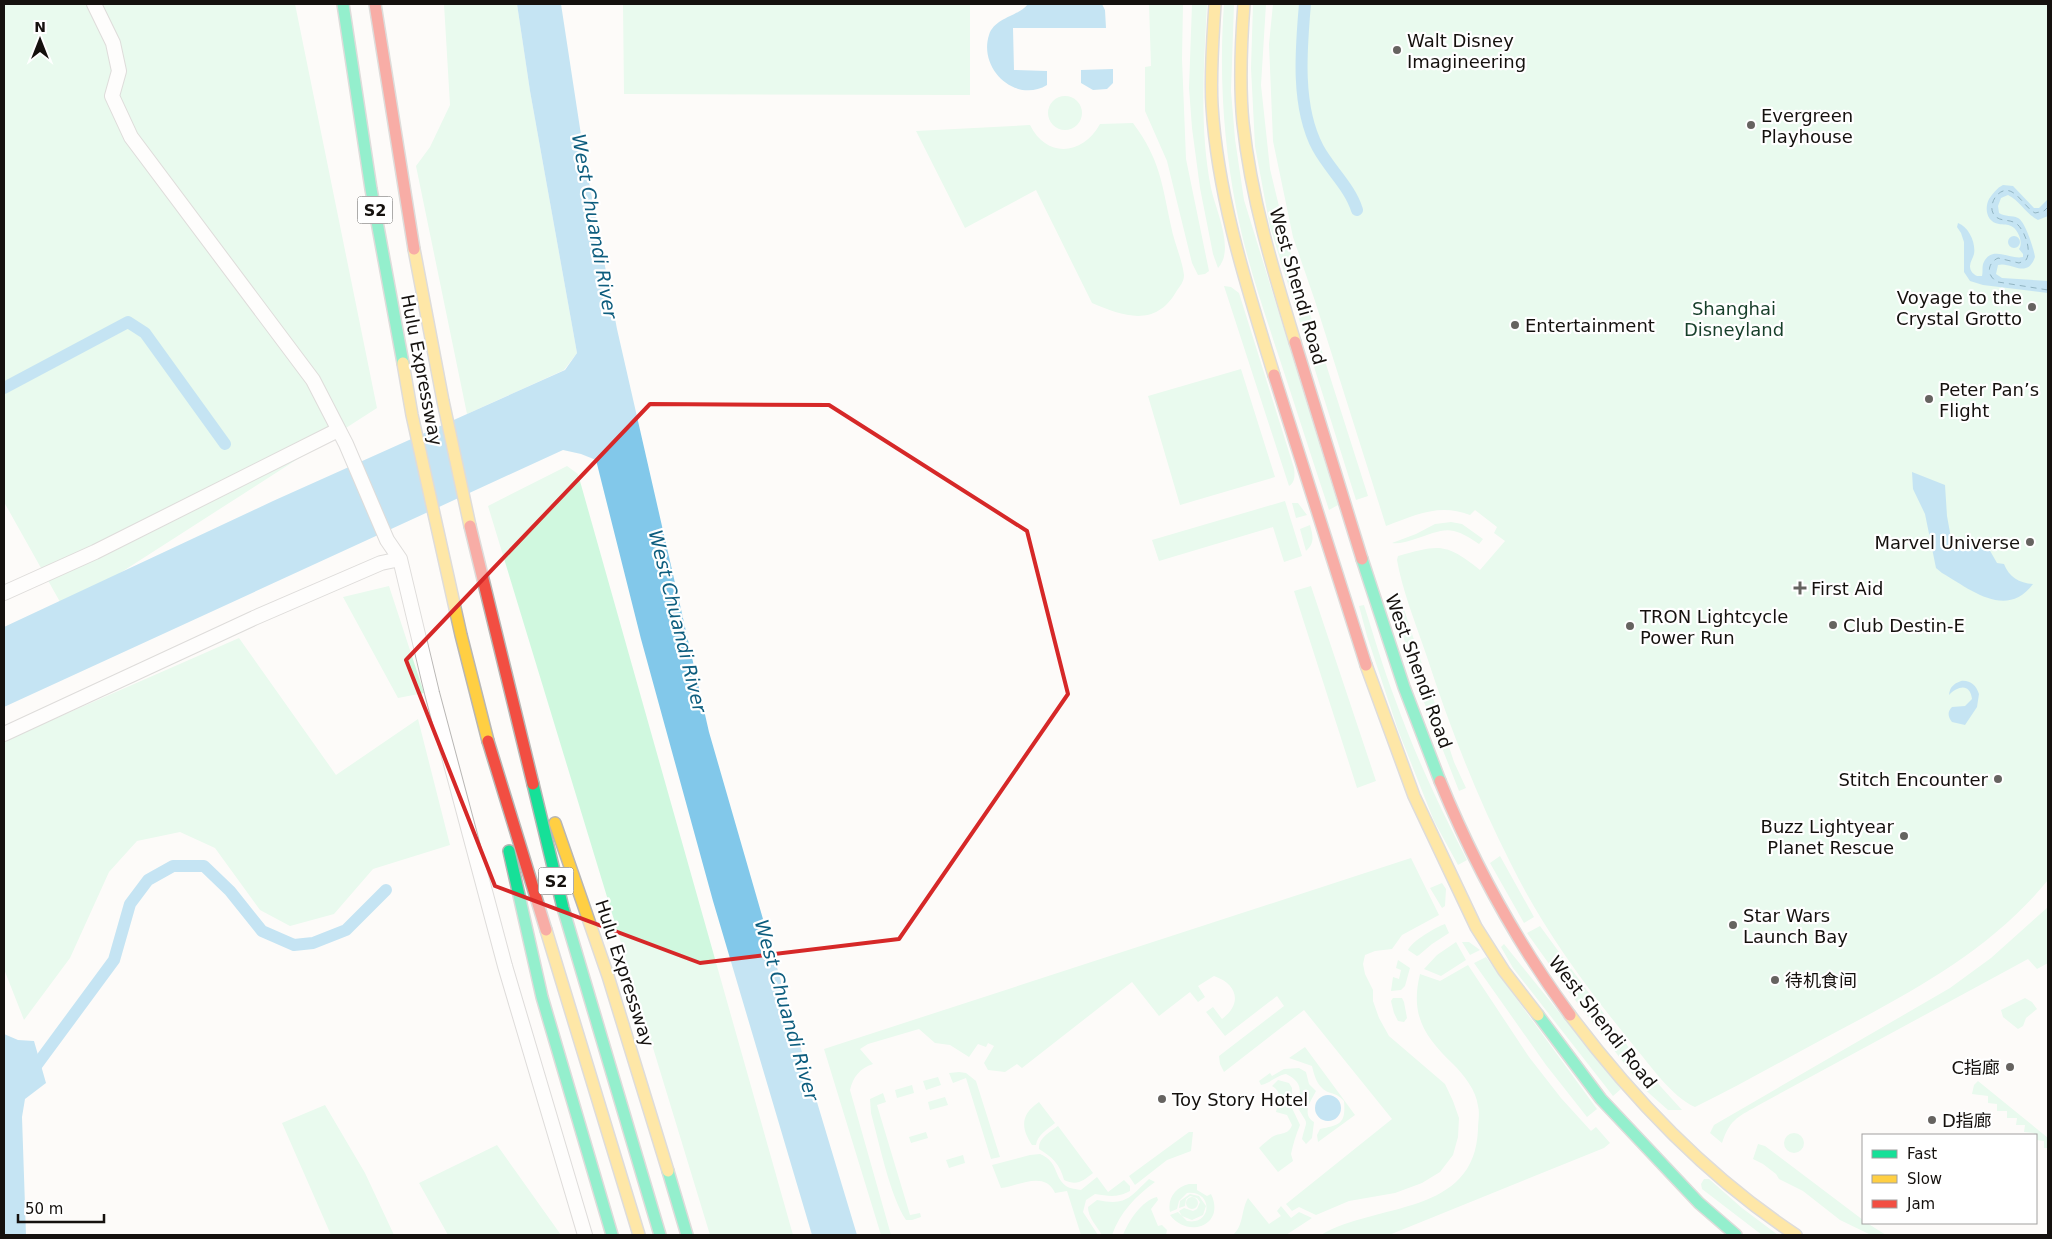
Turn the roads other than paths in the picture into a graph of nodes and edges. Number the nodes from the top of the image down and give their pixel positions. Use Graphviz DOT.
graph roads {
  1 [pos="94,4"];
  2 [pos="343,4"];
  3 [pos="375,4"];
  4 [pos="1215,4"];
  5 [pos="1244,4"];
  6 [pos="338,430"];
  7 [pos="400,559"];
  8 [pos="4,593"];
  9 [pos="519,725"];
  10 [pos="4,734"];
  11 [pos="487,738"];
  12 [pos="585,1235"];
  13 [pos="612,1235"];
  14 [pos="639,1235"];
  15 [pos="660,1235"];
  16 [pos="687,1235"];
  17 [pos="1736,1235"];
  18 [pos="1796,1235"];
  1 -- 6 [label="street"];
  2 -- 11 [label="main road, Hulu Expressway / S2"];
  3 -- 9 [label="main road, Hulu Expressway / S2"];
  4 -- 17 [label="main road"];
  5 -- 18 [label="main road, West Shendi Road"];
  6 -- 7 [label="street"];
  6 -- 8 [label="street"];
  7 -- 10 [label="street"];
  7 -- 12 [label="street"];
  9 -- 15 [label="main road, Hulu Expressway / S2"];
  9 -- 16 [label="main road, Hulu Expressway / S2"];
  11 -- 13 [label="main road, Hulu Expressway / S2"];
  11 -- 14 [label="main road, Hulu Expressway / S2"];
}
